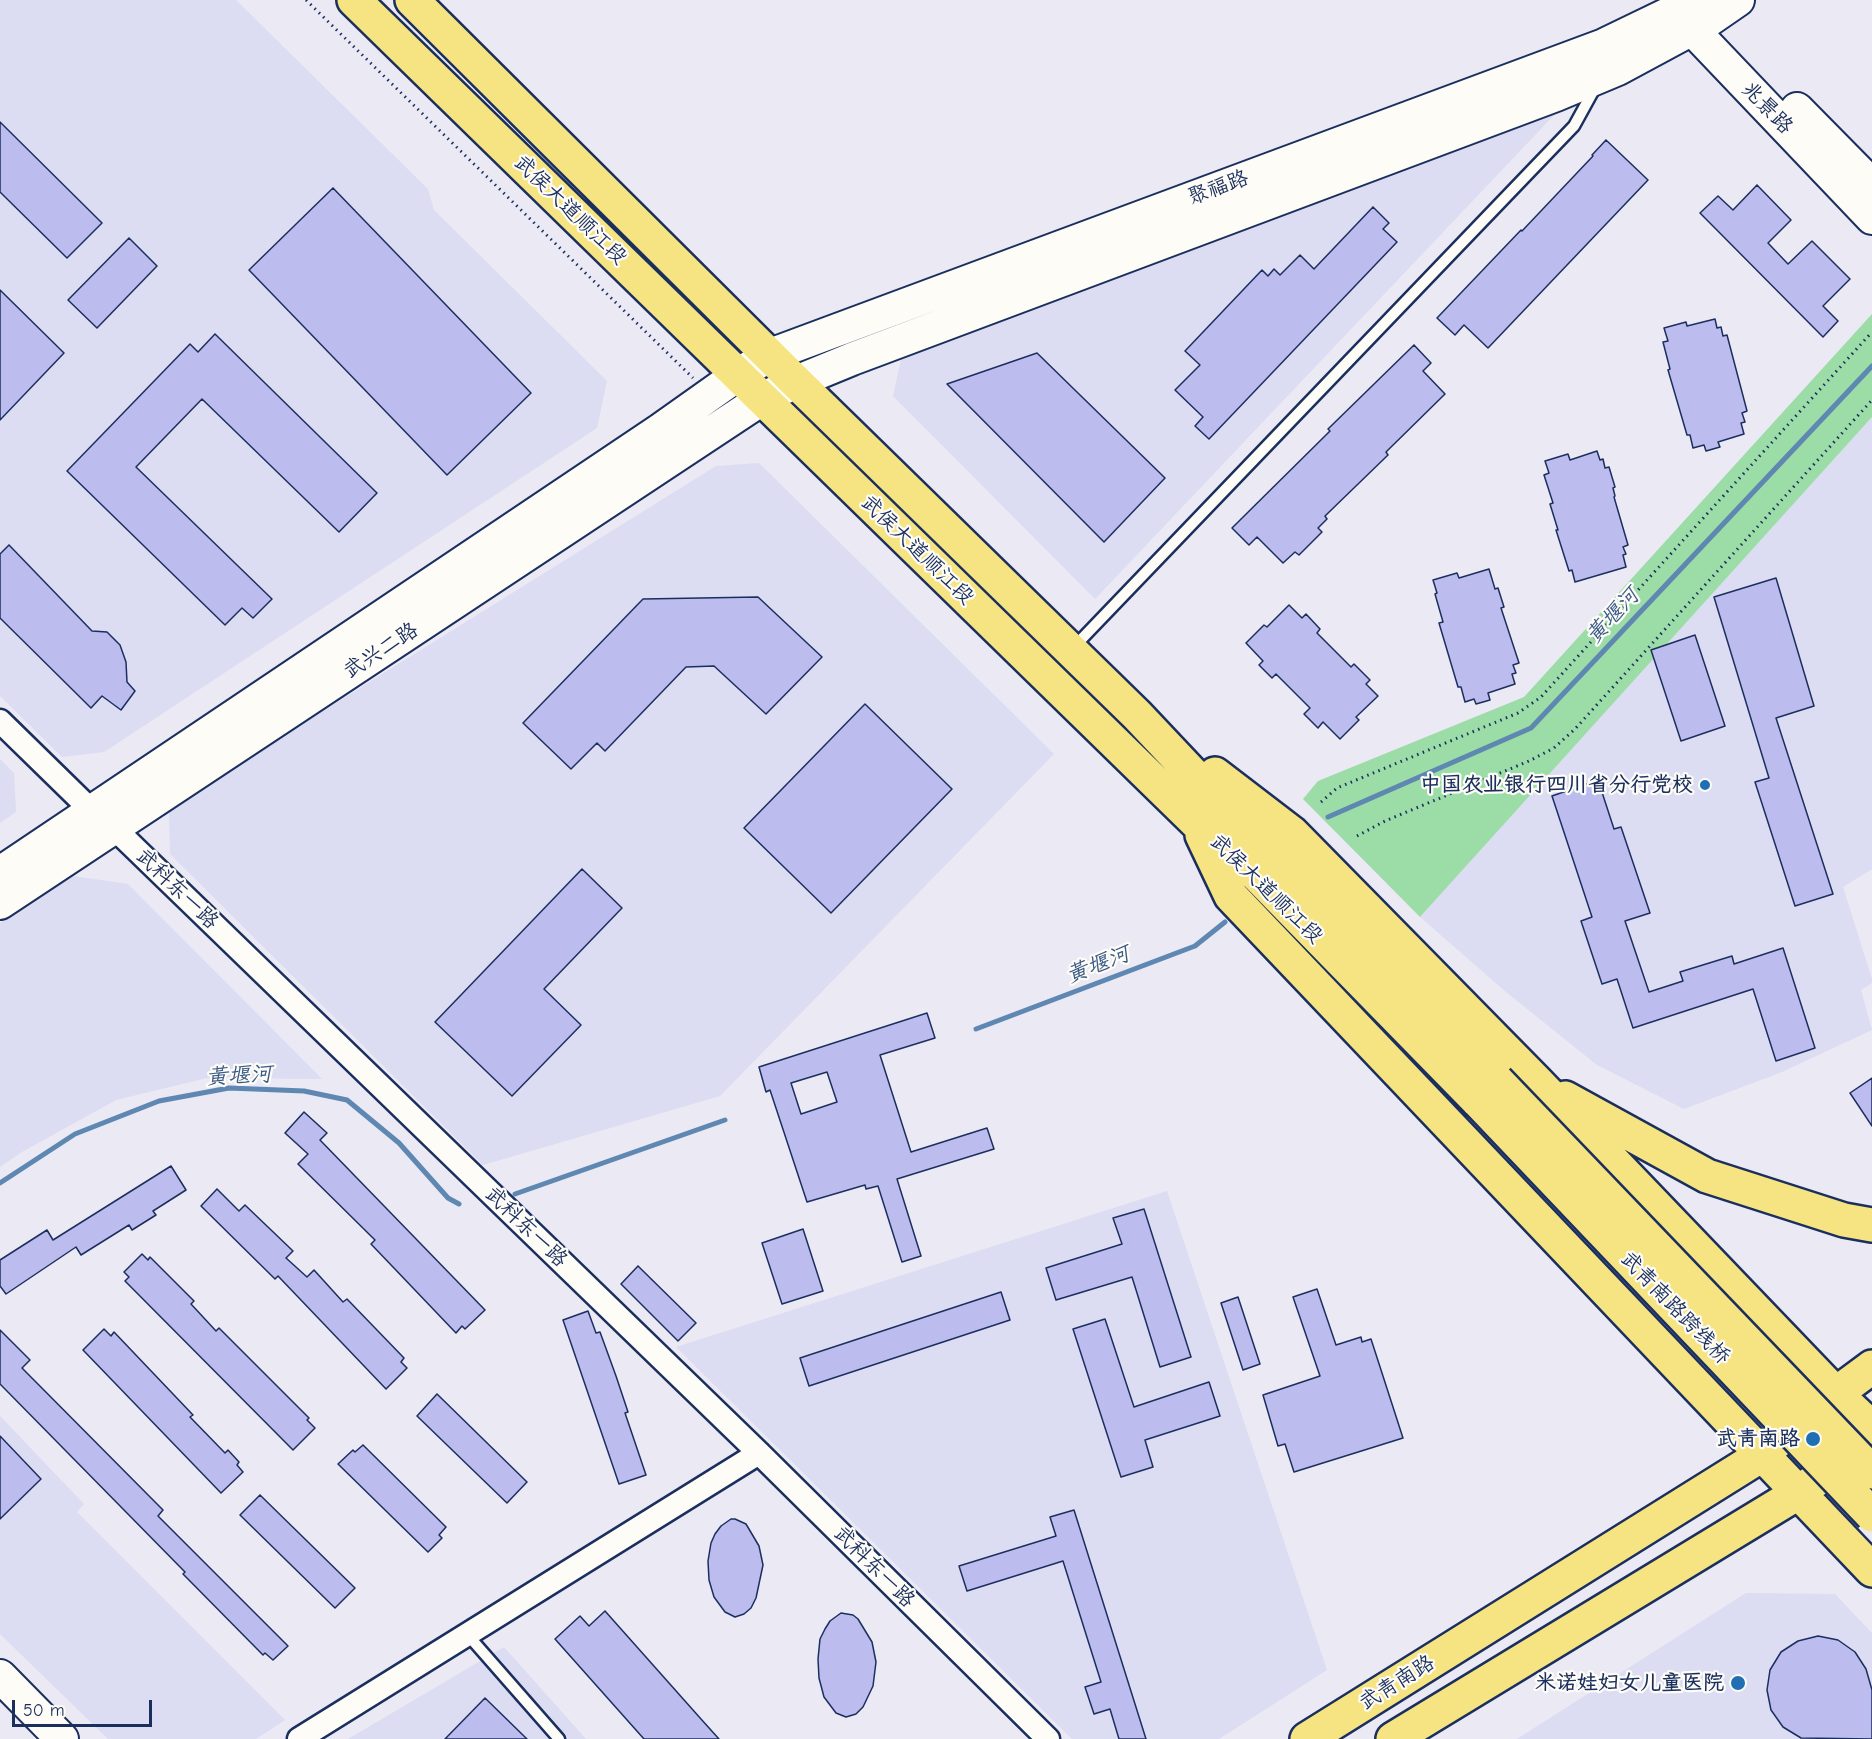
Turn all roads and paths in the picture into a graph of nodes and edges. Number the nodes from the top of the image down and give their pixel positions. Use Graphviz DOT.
graph roads {
  1 [pos="306,0"];
  2 [pos="354,0"];
  3 [pos="412,0"];
  4 [pos="1738,0"];
  5 [pos="1687,9"];
  6 [pos="1602,75"];
  7 [pos="1872,185"];
  8 [pos="615,202"];
  9 [pos="1872,218"];
  10 [pos="592,231"];
  11 [pos="1872,333"];
  12 [pos="770,355"];
  13 [pos="739,374"];
  14 [pos="796,382"];
  15 [pos="710,394"];
  16 [pos="762,399"];
  17 [pos="1872,400"];
  18 [pos="1071,650"];
  19 [pos="1137,715"];
  20 [pos="0,721"];
  21 [pos="1321,802"];
  22 [pos="103,820"];
  23 [pos="1197,823"];
  24 [pos="1357,837"];
  25 [pos="0,873"];
  26 [pos="0,903"];
  27 [pos="1538,1082"];
  28 [pos="1488,1091"];
  29 [pos="1872,1225"];
  30 [pos="1872,1367"];
  31 [pos="1835,1393"];
  32 [pos="1872,1428"];
  33 [pos="1872,1437"];
  34 [pos="759,1453"];
  35 [pos="1762,1455"];
  36 [pos="1872,1472"];
  37 [pos="1798,1493"];
  38 [pos="1872,1515"];
  39 [pos="1872,1570"];
  40 [pos="467,1634"];
  41 [pos="0,1676"];
  42 [pos="0,1706"];
  43 [pos="32,1739"];
  44 [pos="63,1739"];
  45 [pos="299,1739"];
  46 [pos="559,1739"];
  47 [pos="1048,1739"];
  48 [pos="1307,1739"];
  49 [pos="1393,1739"];
  1 -- 15 [label="path"];
  2 -- 10 [label="main road, 武侯大道顺江段"];
  3 -- 8 [label="main road, 武侯大道顺江段"];
  4 -- 5 [label="street"];
  5 -- 6 [label="street, 武兴二路"];
  5 -- 7 [label="street, 兆景路"];
  5 -- 9 [label="street, 兆景路"];
  5 -- 12 [label="street, 聚福路"];
  6 -- 14 [label="street, 武兴二路"];
  6 -- 18 [label="lane"];
  8 -- 10 [label="main road"];
  8 -- 12 [label="main road, 武侯大道顺江段"];
  10 -- 13 [label="main road, 武侯大道顺江段"];
  11 -- 21 [label="path"];
  12 -- 13 [label="street, 聚福路"];
  12 -- 14 [label="main road, 武侯大道顺江段"];
  13 -- 15 [label="street, 聚福路"];
  13 -- 16 [label="main road, 武侯大道顺江段"];
  14 -- 16 [label="street, 武兴二路"];
  14 -- 18 [label="main road, 武侯大道顺江段"];
  15 -- 22 [label="street, 聚福路"];
  16 -- 22 [label="street, 武兴二路"];
  16 -- 23 [label="main road, 武侯大道顺江段"];
  17 -- 24 [label="path"];
  18 -- 19 [label="main road, 武侯大道顺江段"];
  19 -- 27 [label="main road"];
  19 -- 28 [label="main road, 武侯大道顺江段"];
  20 -- 22 [label="street, 武科东一路"];
  22 -- 25 [label="street"];
  22 -- 26 [label="street, 武兴二路"];
  22 -- 34 [label="street, 武科东一路"];
  23 -- 28 [label="main road, 武侯大道顺江段"];
  23 -- 35 [label="main road"];
  27 -- 29 [label="main road"];
  27 -- 31 [label="main road"];
  28 -- 36 [label="main road, 武青南路跨线桥, bridge"];
  28 -- 38 [label="main road, 武青南路跨线桥, bridge"];
  30 -- 31 [label="main road, 武青南路"];
  31 -- 32 [label="main road"];
  31 -- 35 [label="main road, 武青南路"];
  33 -- 37 [label="main road"];
  34 -- 40 [label="street"];
  34 -- 47 [label="street, 武科东一路"];
  35 -- 37 [label="main road"];
  35 -- 48 [label="main road, 武青南路"];
  37 -- 39 [label="main road"];
  37 -- 49 [label="main road"];
  40 -- 45 [label="street"];
  40 -- 46 [label="lane"];
  41 -- 44 [label="street"];
  42 -- 43 [label="street"];
}
